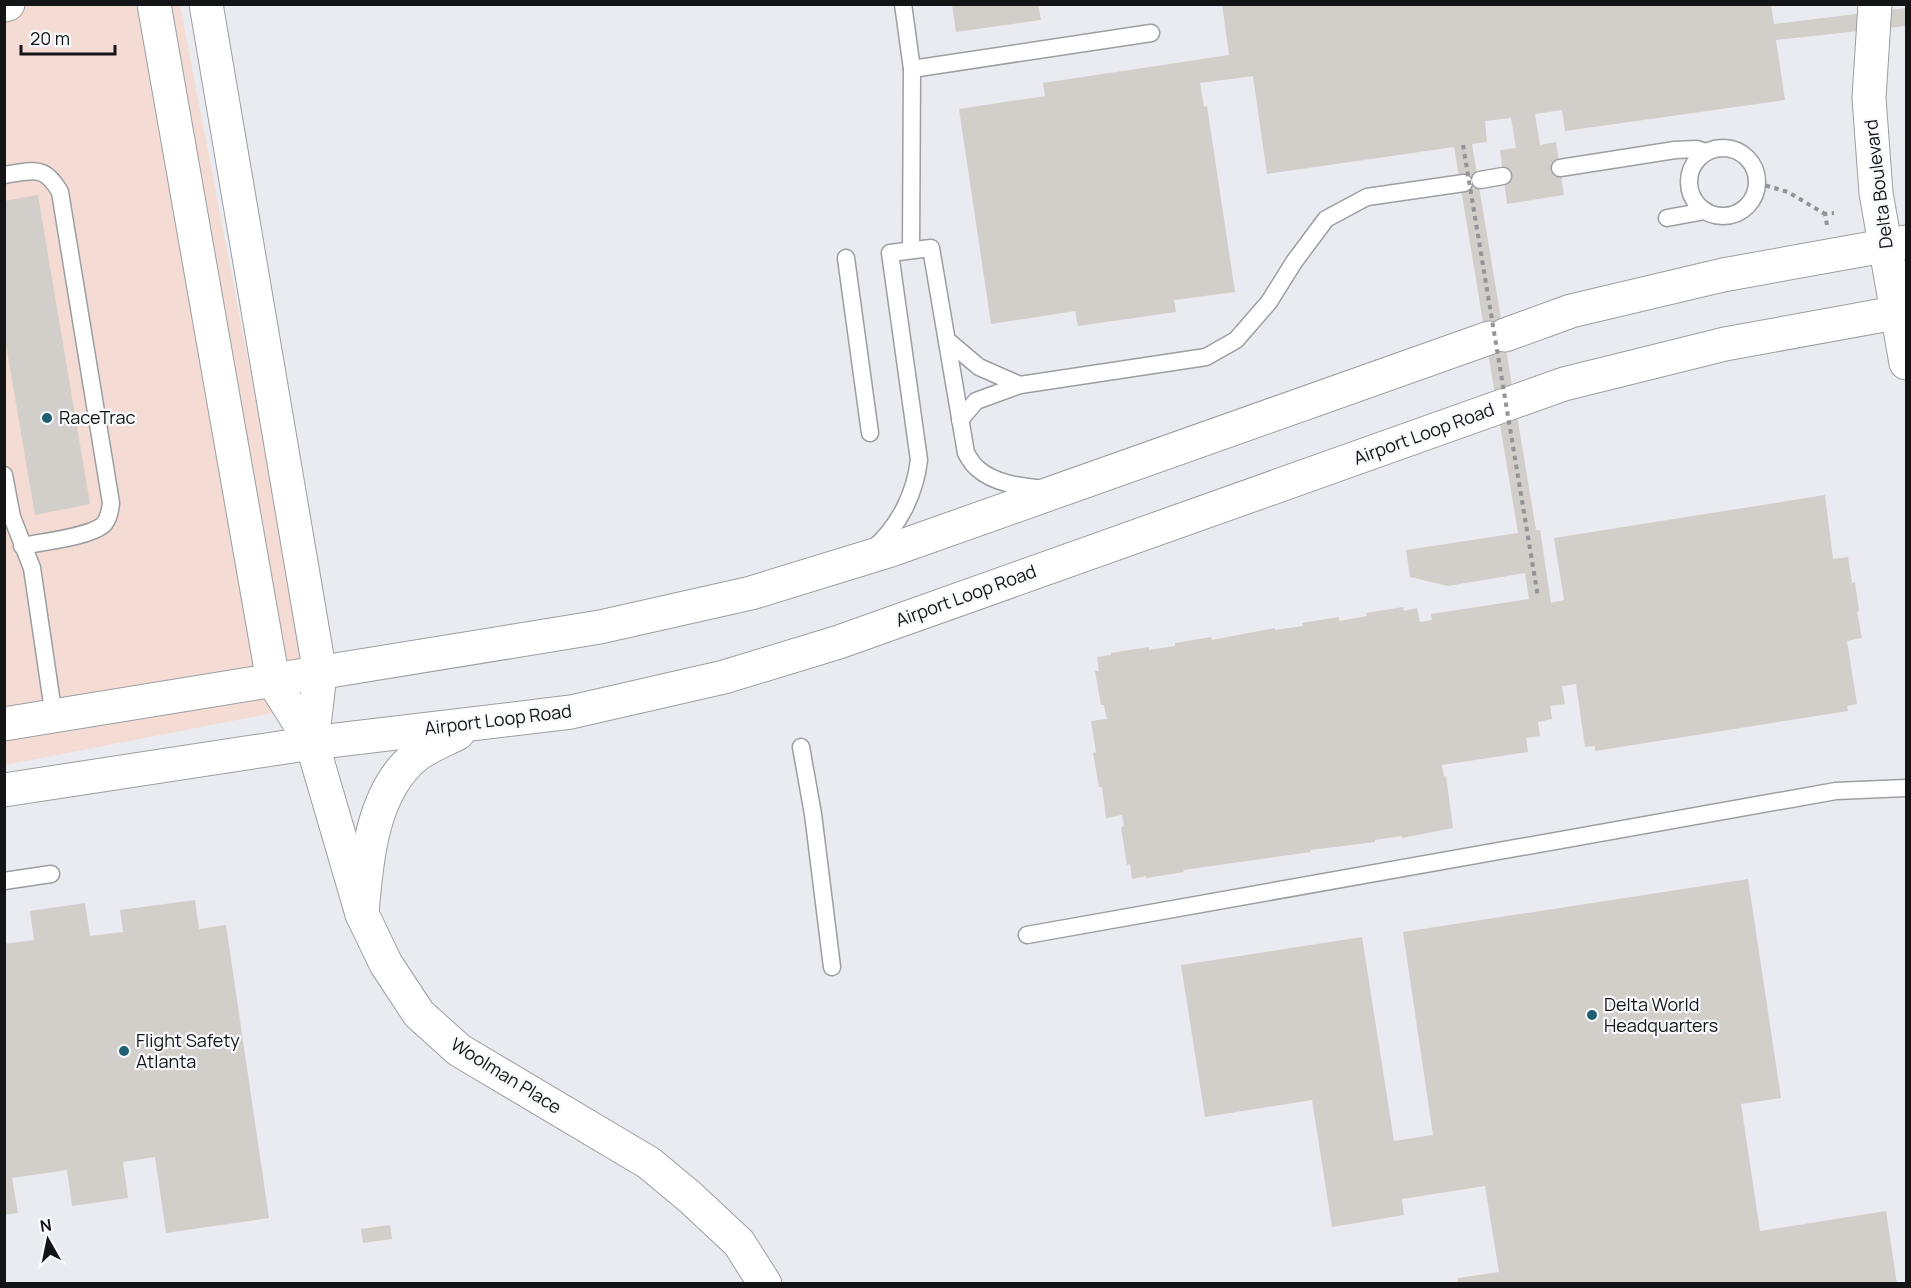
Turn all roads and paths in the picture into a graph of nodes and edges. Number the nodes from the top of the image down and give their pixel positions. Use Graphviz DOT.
graph roads {
  1 [pos="154,4"];
  2 [pos="206,4"];
  3 [pos="903,4"];
  4 [pos="1875,4"];
  5 [pos="1151,33"];
  6 [pos="912,69"];
  7 [pos="1463,145"];
  8 [pos="1706,152"];
  9 [pos="1560,168"];
  10 [pos="4,175"];
  11 [pos="1503,176"];
  12 [pos="1757,183"];
  13 [pos="1705,211"];
  14 [pos="1834,213"];
  15 [pos="1825,214"];
  16 [pos="1667,218"];
  17 [pos="1828,232"];
  18 [pos="1896,243"];
  19 [pos="911,250"];
  20 [pos="846,258"];
  21 [pos="1902,312"];
  22 [pos="947,340"];
  23 [pos="1906,363"];
  24 [pos="1020,384"];
  25 [pos="960,420"];
  26 [pos="870,433"];
  27 [pos="4,475"];
  28 [pos="1065,488"];
  29 [pos="22,546"];
  30 [pos="861,560"];
  31 [pos="1538,597"];
  32 [pos="320,674"];
  33 [pos="273,681"];
  34 [pos="54,717"];
  35 [pos="475,723"];
  36 [pos="4,724"];
  37 [pos="312,743"];
  38 [pos="801,747"];
  39 [pos="1906,788"];
  40 [pos="4,790"];
  41 [pos="51,874"];
  42 [pos="4,881"];
  43 [pos="362,914"];
  44 [pos="1028,935"];
  45 [pos="832,967"];
  46 [pos="765,1284"];
  1 -- 33 [label="main road"];
  2 -- 32 [label="main road"];
  3 -- 6 [label="lane"];
  4 -- 18 [label="main road, Delta Boulevard"];
  5 -- 6 [label="lane"];
  6 -- 19 [label="lane"];
  7 -- 31 [label="path, bridge"];
  8 -- 9 [label="lane"];
  8 -- 12 [label="lane"];
  8 -- 13 [label="lane"];
  10 -- 29 [label="lane"];
  11 -- 24 [label="lane"];
  12 -- 13 [label="lane"];
  12 -- 15 [label="path"];
  13 -- 16 [label="lane"];
  14 -- 15 [label="path"];
  15 -- 17 [label="path"];
  18 -- 21 [label="main road, Delta Boulevard"];
  18 -- 28 [label="main road"];
  19 -- 22 [label="lane"];
  19 -- 30 [label="lane"];
  20 -- 26 [label="lane"];
  21 -- 23 [label="main road, Delta Boulevard"];
  21 -- 35 [label="main road, Airport Loop Road"];
  22 -- 24 [label="lane"];
  22 -- 25 [label="lane"];
  24 -- 25 [label="lane"];
  25 -- 28 [label="lane"];
  27 -- 29 [label="lane"];
  28 -- 30 [label="main road"];
  29 -- 34 [label="lane"];
  30 -- 32 [label="main road"];
  32 -- 33 [label="main road"];
  32 -- 37 [label="main road"];
  33 -- 34 [label="main road"];
  33 -- 37 [label="main road"];
  34 -- 36 [label="main road"];
  35 -- 37 [label="main road, Airport Loop Road"];
  35 -- 43 [label="main road"];
  37 -- 40 [label="main road, Airport Loop Road"];
  37 -- 43 [label="main road, Woolman Place"];
  38 -- 45 [label="lane"];
  39 -- 44 [label="lane"];
  41 -- 42 [label="lane"];
  43 -- 46 [label="main road, Woolman Place"];
}
